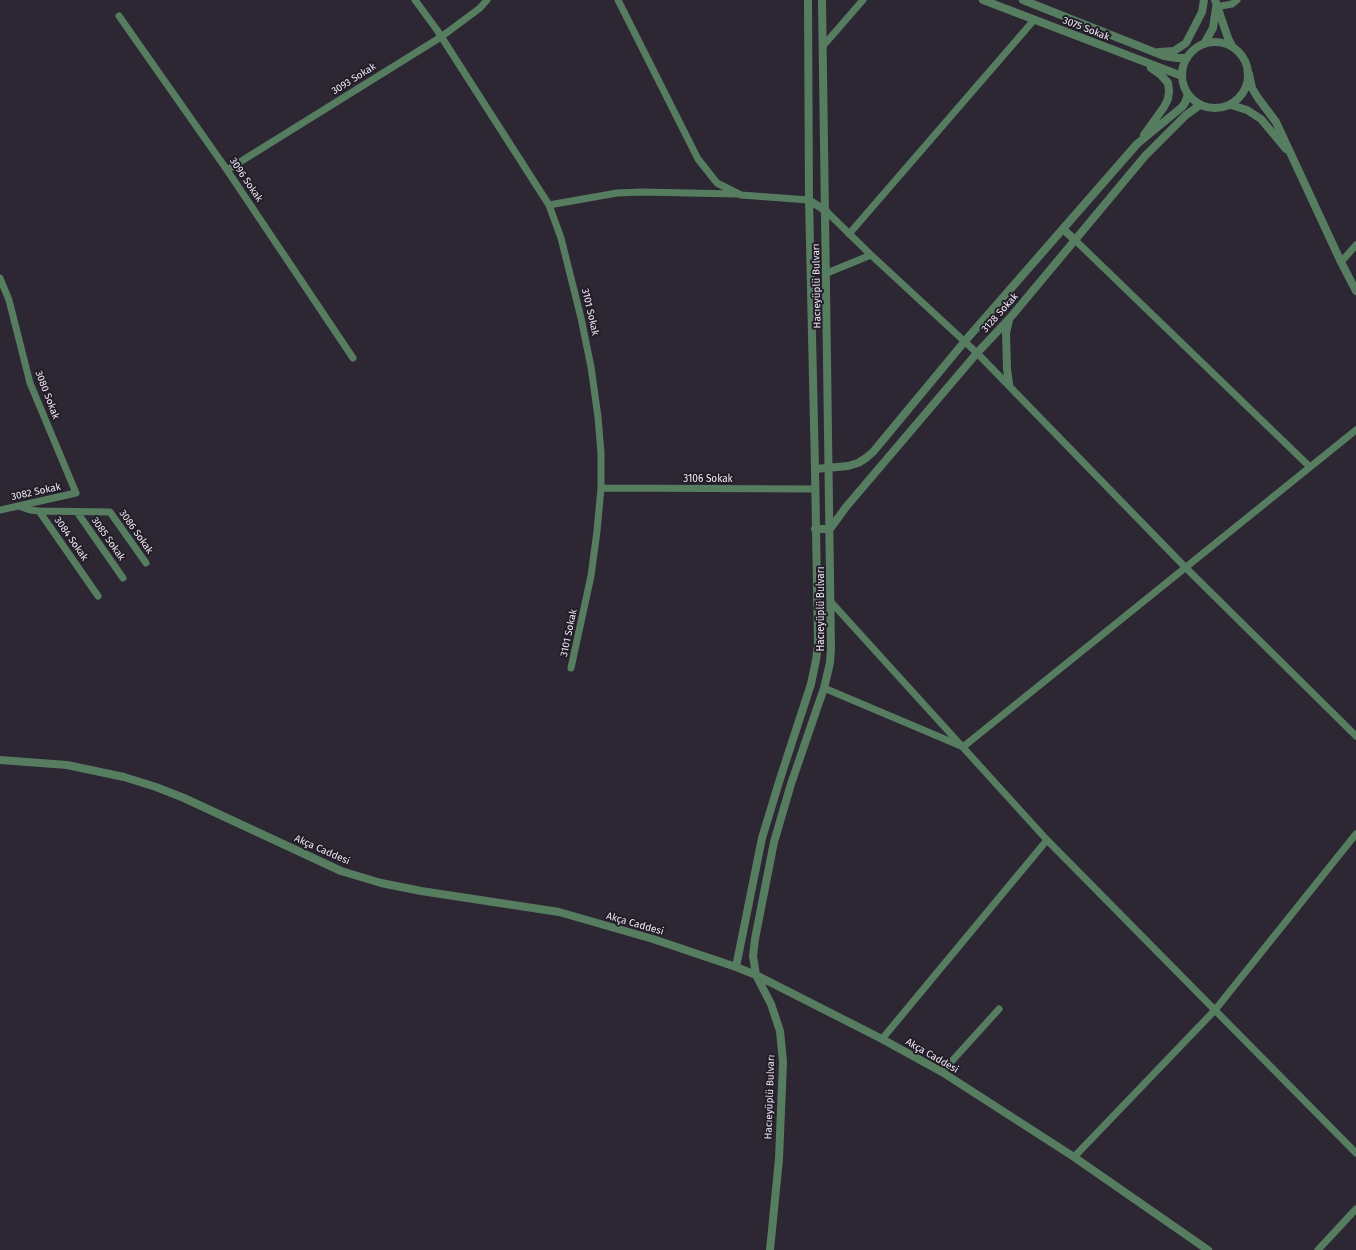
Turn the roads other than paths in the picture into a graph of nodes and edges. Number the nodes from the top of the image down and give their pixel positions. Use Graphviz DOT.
graph roads {
  1 [pos="415,0"];
  2 [pos="487,0"];
  3 [pos="618,0"];
  4 [pos="808,0"];
  5 [pos="822,0"];
  6 [pos="825,0"];
  7 [pos="863,0"];
  8 [pos="983,0"];
  9 [pos="1023,0"];
  10 [pos="1204,0"];
  11 [pos="1236,0"];
  12 [pos="1216,3"];
  13 [pos="823,14"];
  14 [pos="119,16"];
  15 [pos="1034,20"];
  16 [pos="441,37"];
  17 [pos="1204,44"];
  18 [pos="823,46"];
  19 [pos="1232,46"];
  20 [pos="1155,52"];
  21 [pos="1187,58"];
  22 [pos="1142,62"];
  23 [pos="1249,74"];
  24 [pos="1182,76"];
  25 [pos="1188,94"];
  26 [pos="1200,105"];
  27 [pos="1231,105"];
  28 [pos="1137,144"];
  29 [pos="1292,158"];
  30 [pos="227,170"];
  31 [pos="741,195"];
  32 [pos="809,200"];
  33 [pos="549,205"];
  34 [pos="826,211"];
  35 [pos="1063,229"];
  36 [pos="849,234"];
  37 [pos="1075,240"];
  38 [pos="1356,245"];
  39 [pos="870,255"];
  40 [pos="1340,262"];
  41 [pos="827,273"];
  42 [pos="0,278"];
  43 [pos="1356,291"];
  44 [pos="1010,318"];
  45 [pos="965,341"];
  46 [pos="978,353"];
  47 [pos="353,358"];
  48 [pos="1009,384"];
  49 [pos="1356,430"];
  50 [pos="1310,467"];
  51 [pos="830,468"];
  52 [pos="815,470"];
  53 [pos="601,488"];
  54 [pos="815,489"];
  55 [pos="76,493"];
  56 [pos="19,506"];
  57 [pos="0,510"];
  58 [pos="39,511"];
  59 [pos="77,512"];
  60 [pos="110,512"];
  61 [pos="815,529"];
  62 [pos="830,529"];
  63 [pos="146,563"];
  64 [pos="1185,567"];
  65 [pos="123,578"];
  66 [pos="98,596"];
  67 [pos="832,602"];
  68 [pos="571,668"];
  69 [pos="824,688"];
  70 [pos="1356,736"];
  71 [pos="963,747"];
  72 [pos="0,760"];
  73 [pos="1356,834"];
  74 [pos="762,838"];
  75 [pos="1047,840"];
  76 [pos="774,842"];
  77 [pos="736,967"];
  78 [pos="756,975"];
  79 [pos="999,1009"];
  80 [pos="1215,1010"];
  81 [pos="882,1039"];
  82 [pos="942,1072"];
  83 [pos="1356,1153"];
  84 [pos="1074,1157"];
  85 [pos="1356,1209"];
  86 [pos="770,1250"];
  87 [pos="1208,1250"];
  88 [pos="1318,1250"];
  1 -- 16 [label="street, 3101 Sokak"];
  2 -- 16 [label="street, 3093 Sokak"];
  3 -- 31 [label="street"];
  4 -- 32 [label="street, Hacıeyüplü Bulvarı"];
  5 -- 13 [label="street, Hacıeyüplü Bulvarı"];
  6 -- 13 [label="street"];
  7 -- 18 [label="street"];
  8 -- 15 [label="street, 3075 Sokak"];
  9 -- 20 [label="street, 3075 Sokak"];
  10 -- 20 [label="street"];
  11 -- 12 [label="street"];
  12 -- 17 [label="street"];
  12 -- 19 [label="street"];
  13 -- 18 [label="street, Hacıeyüplü Bulvarı"];
  14 -- 30 [label="street, 3096 Sokak"];
  15 -- 22 [label="street, 3075 Sokak"];
  15 -- 36 [label="street"];
  16 -- 30 [label="street, 3093 Sokak"];
  16 -- 33 [label="street, 3101 Sokak"];
  17 -- 19 [label="street"];
  17 -- 21 [label="street"];
  18 -- 34 [label="street, Hacıeyüplü Bulvarı"];
  19 -- 23 [label="street"];
  20 -- 21 [label="street, 3075 Sokak"];
  21 -- 24 [label="street"];
  22 -- 24 [label="street, 3075 Sokak"];
  22 -- 28 [label="street, 3128 Sokak"];
  23 -- 27 [label="street"];
  23 -- 29 [label="street"];
  24 -- 25 [label="street"];
  25 -- 26 [label="street"];
  25 -- 28 [label="street, 3128 Sokak"];
  26 -- 27 [label="street"];
  26 -- 37 [label="street, 3128 Sokak"];
  27 -- 29 [label="street"];
  28 -- 35 [label="street, 3128 Sokak"];
  29 -- 40 [label="street"];
  30 -- 47 [label="street, 3096 Sokak"];
  31 -- 32 [label="street"];
  31 -- 33 [label="street"];
  32 -- 34 [label="street"];
  32 -- 52 [label="street, Hacıeyüplü Bulvarı"];
  33 -- 53 [label="street, 3101 Sokak"];
  34 -- 36 [label="street"];
  34 -- 41 [label="street, Hacıeyüplü Bulvarı"];
  35 -- 37 [label="street"];
  35 -- 45 [label="street, 3128 Sokak"];
  36 -- 39 [label="street"];
  37 -- 44 [label="street, 3128 Sokak"];
  37 -- 50 [label="street"];
  38 -- 40 [label="street"];
  39 -- 41 [label="street"];
  39 -- 45 [label="street"];
  40 -- 43 [label="street"];
  41 -- 51 [label="street, Hacıeyüplü Bulvarı"];
  42 -- 55 [label="street, 3080 Sokak"];
  44 -- 46 [label="street, 3128 Sokak"];
  44 -- 48 [label="street"];
  45 -- 46 [label="street"];
  45 -- 51 [label="street, 3128 Sokak"];
  46 -- 48 [label="street"];
  46 -- 62 [label="street, 3128 Sokak"];
  48 -- 64 [label="street"];
  49 -- 50 [label="street"];
  50 -- 64 [label="street"];
  51 -- 52 [label="street, 3128 Sokak"];
  51 -- 62 [label="street, Hacıeyüplü Bulvarı"];
  52 -- 54 [label="street, Hacıeyüplü Bulvarı"];
  53 -- 54 [label="street, 3106 Sokak"];
  53 -- 68 [label="street, 3101 Sokak"];
  54 -- 61 [label="street, Hacıeyüplü Bulvarı"];
  55 -- 56 [label="street, 3082 Sokak"];
  56 -- 57 [label="street, 3082 Sokak"];
  56 -- 58 [label="street"];
  58 -- 59 [label="street, 3082 Sokak"];
  58 -- 66 [label="street, 3084 Sokak"];
  59 -- 60 [label="street, 3082 Sokak"];
  59 -- 65 [label="street, 3085 Sokak"];
  60 -- 63 [label="street, 3086 Sokak"];
  61 -- 62 [label="street"];
  61 -- 74 [label="street, Hacıeyüplü Bulvarı"];
  62 -- 67 [label="street, Hacıeyüplü Bulvarı"];
  64 -- 70 [label="street"];
  64 -- 71 [label="street"];
  67 -- 69 [label="street, Hacıeyüplü Bulvarı"];
  67 -- 71 [label="street"];
  69 -- 71 [label="street"];
  69 -- 76 [label="street, Hacıeyüplü Bulvarı"];
  71 -- 75 [label="street"];
  72 -- 77 [label="street, Akça Caddesi"];
  73 -- 80 [label="street"];
  74 -- 76 [label="street"];
  74 -- 77 [label="street, Hacıeyüplü Bulvarı"];
  75 -- 80 [label="street"];
  75 -- 81 [label="street"];
  76 -- 78 [label="street, Hacıeyüplü Bulvarı"];
  77 -- 78 [label="street, Akça Caddesi"];
  78 -- 81 [label="street, Akça Caddesi"];
  78 -- 86 [label="street, Hacıeyüplü Bulvarı"];
  79 -- 82 [label="street"];
  80 -- 83 [label="street"];
  80 -- 84 [label="street"];
  81 -- 82 [label="street, Akça Caddesi"];
  82 -- 84 [label="street, Akça Caddesi"];
  84 -- 87 [label="street, Akça Caddesi"];
  85 -- 88 [label="street"];
}
